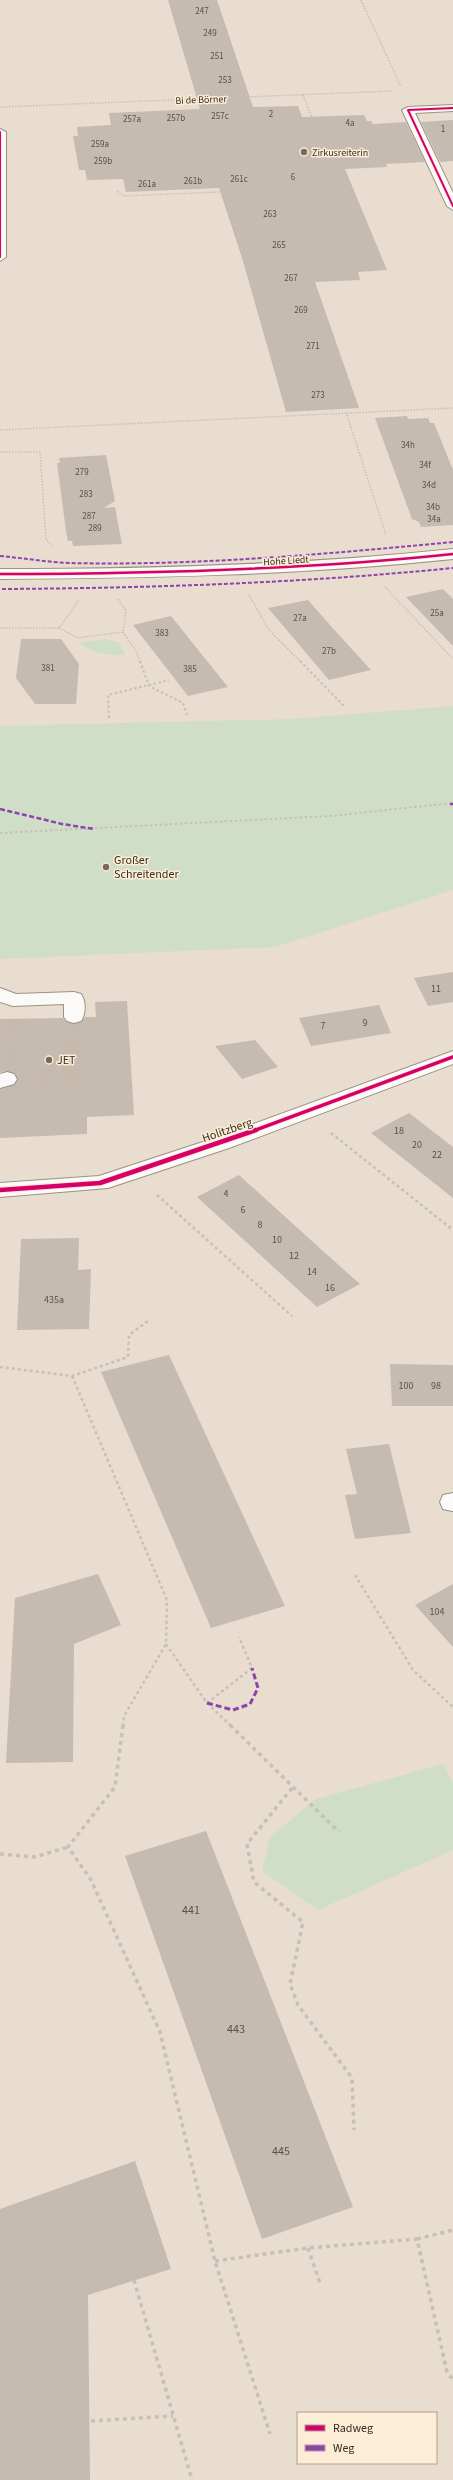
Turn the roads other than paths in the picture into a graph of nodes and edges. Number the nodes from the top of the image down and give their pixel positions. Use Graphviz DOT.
graph roads {
  1 [pos="453,108"];
  2 [pos="0,132"];
  3 [pos="0,144"];
  4 [pos="1,162"];
  5 [pos="453,206"];
  6 [pos="0,256"];
  7 [pos="453,554"];
  8 [pos="0,574"];
  9 [pos="7,997"];
  10 [pos="74,1017"];
  11 [pos="12,1019"];
  12 [pos="453,1057"];
  13 [pos="0,1190"];
  1 -- 5 [label="street"];
  2 -- 3 [label="street"];
  3 -- 4 [label="street"];
  4 -- 6 [label="street"];
  7 -- 8 [label="street, Hohe Liedt"];
  9 -- 10 [label="street"];
  9 -- 11 [label="street"];
  12 -- 13 [label="street, Holitzberg"];
}
